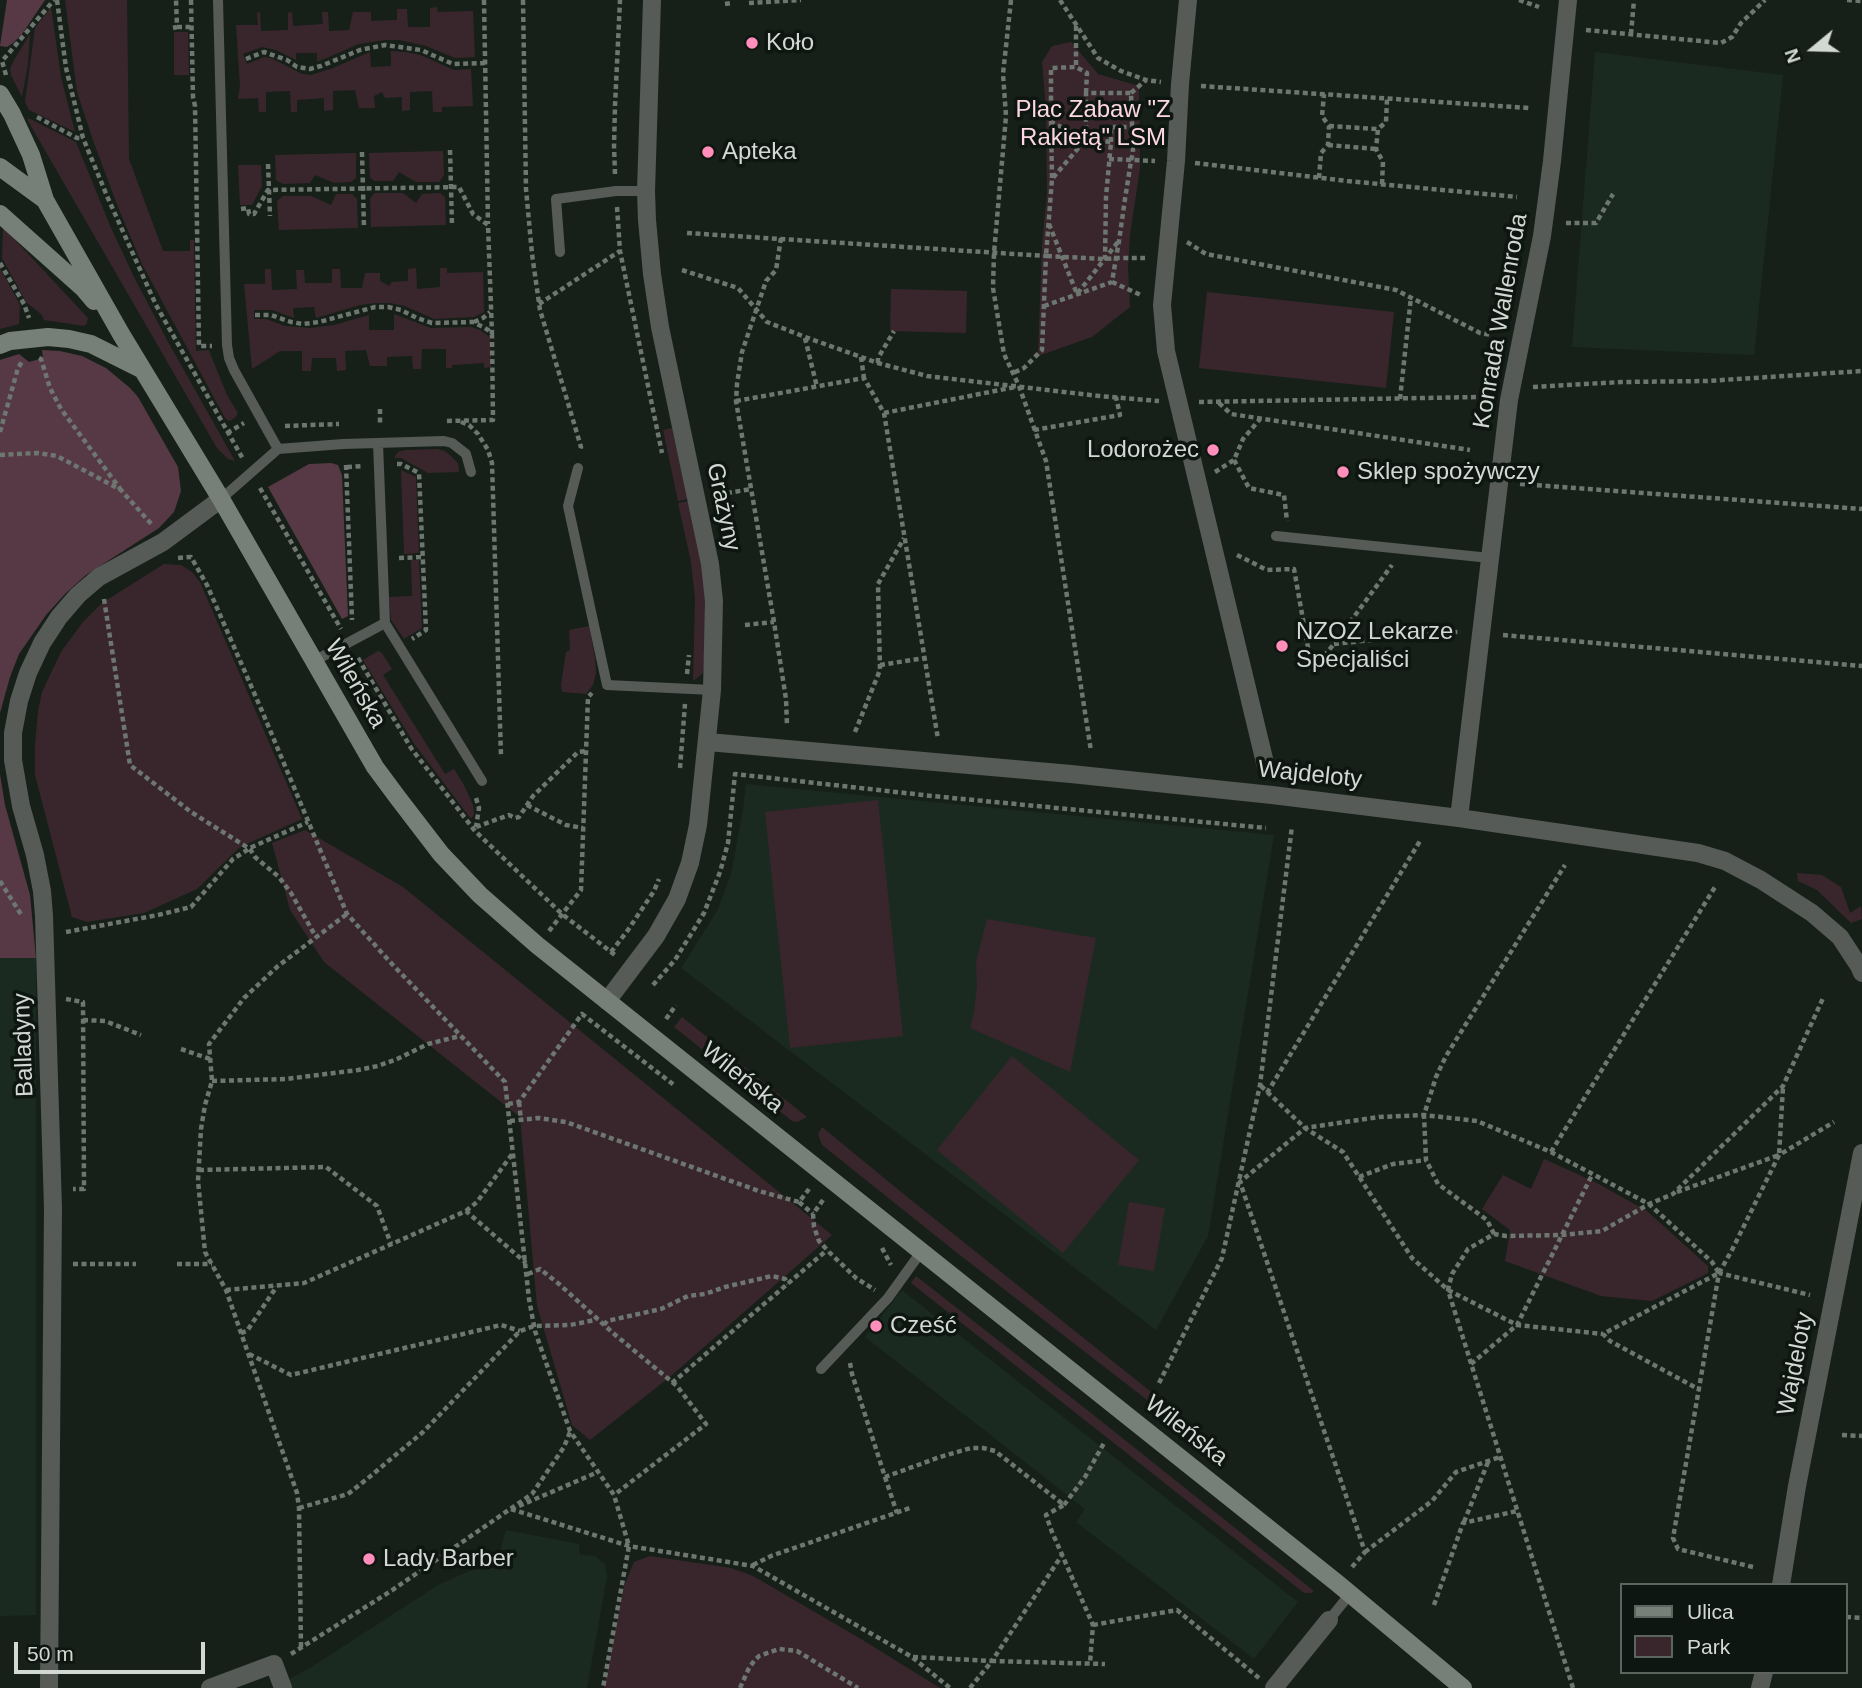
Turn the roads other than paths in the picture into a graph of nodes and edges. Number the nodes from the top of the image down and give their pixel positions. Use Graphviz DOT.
graph roads {
  1 [pos="218,0"];
  2 [pos="652,0"];
  3 [pos="1188,0"];
  4 [pos="1568,0"];
  5 [pos="0,94"];
  6 [pos="0,167"];
  7 [pos="646,191"];
  8 [pos="45,200"];
  9 [pos="0,214"];
  10 [pos="560,252"];
  11 [pos="121,334"];
  12 [pos="0,345"];
  13 [pos="144,370"];
  14 [pos="378,443"];
  15 [pos="278,449"];
  16 [pos="578,468"];
  17 [pos="471,471"];
  18 [pos="221,499"];
  19 [pos="1276,536"];
  20 [pos="1490,558"];
  21 [pos="385,623"];
  22 [pos="314,661"];
  23 [pos="712,690"];
  24 [pos="708,742"];
  25 [pos="1266,767"];
  26 [pos="482,781"];
  27 [pos="1459,818"];
  28 [pos="1862,973"];
  29 [pos="607,1001"];
  30 [pos="1862,1153"];
  31 [pos="921,1252"];
  32 [pos="821,1369"];
  33 [pos="1781,1583"];
  34 [pos="1350,1594"];
  35 [pos="1329,1619"];
  36 [pos="1268,1684"];
  37 [pos="49,1688"];
  38 [pos="210,1688"];
  39 [pos="283,1688"];
  40 [pos="1463,1688"];
  1 -- 15 [label="lane"];
  2 -- 7 [label="street, Grażyny"];
  3 -- 25 [label="street"];
  4 -- 20 [label="street, Konrada Wallenroda"];
  5 -- 8 [label="street, Wileńska"];
  6 -- 8 [label="street, Wileńska"];
  7 -- 10 [label="lane"];
  7 -- 23 [label="street, Grażyny"];
  8 -- 11 [label="street, Wileńska"];
  9 -- 11 [label="street, Wileńska"];
  11 -- 13 [label="street, Wileńska"];
  12 -- 13 [label="street"];
  13 -- 18 [label="street, Wileńska"];
  14 -- 15 [label="lane"];
  14 -- 17 [label="lane"];
  14 -- 21 [label="lane"];
  15 -- 18 [label="lane"];
  16 -- 23 [label="lane"];
  18 -- 22 [label="street, Wileńska"];
  18 -- 37 [label="street, Balladyny"];
  19 -- 20 [label="lane"];
  20 -- 27 [label="street, Konrada Wallenroda"];
  21 -- 22 [label="lane"];
  21 -- 26 [label="lane"];
  22 -- 29 [label="street, Wileńska"];
  23 -- 24 [label="street, Grażyny"];
  24 -- 27 [label="street, Wajdeloty"];
  24 -- 29 [label="street, Grażyny"];
  27 -- 28 [label="street, Wajdeloty"];
  29 -- 31 [label="street, Wileńska"];
  30 -- 33 [label="street, Wajdeloty"];
  31 -- 32 [label="lane"];
  31 -- 34 [label="street, Wileńska"];
  34 -- 35 [label="lane"];
  34 -- 40 [label="street, Wileńska"];
  35 -- 36 [label="street"];
  38 -- 39 [label="street"];
}
